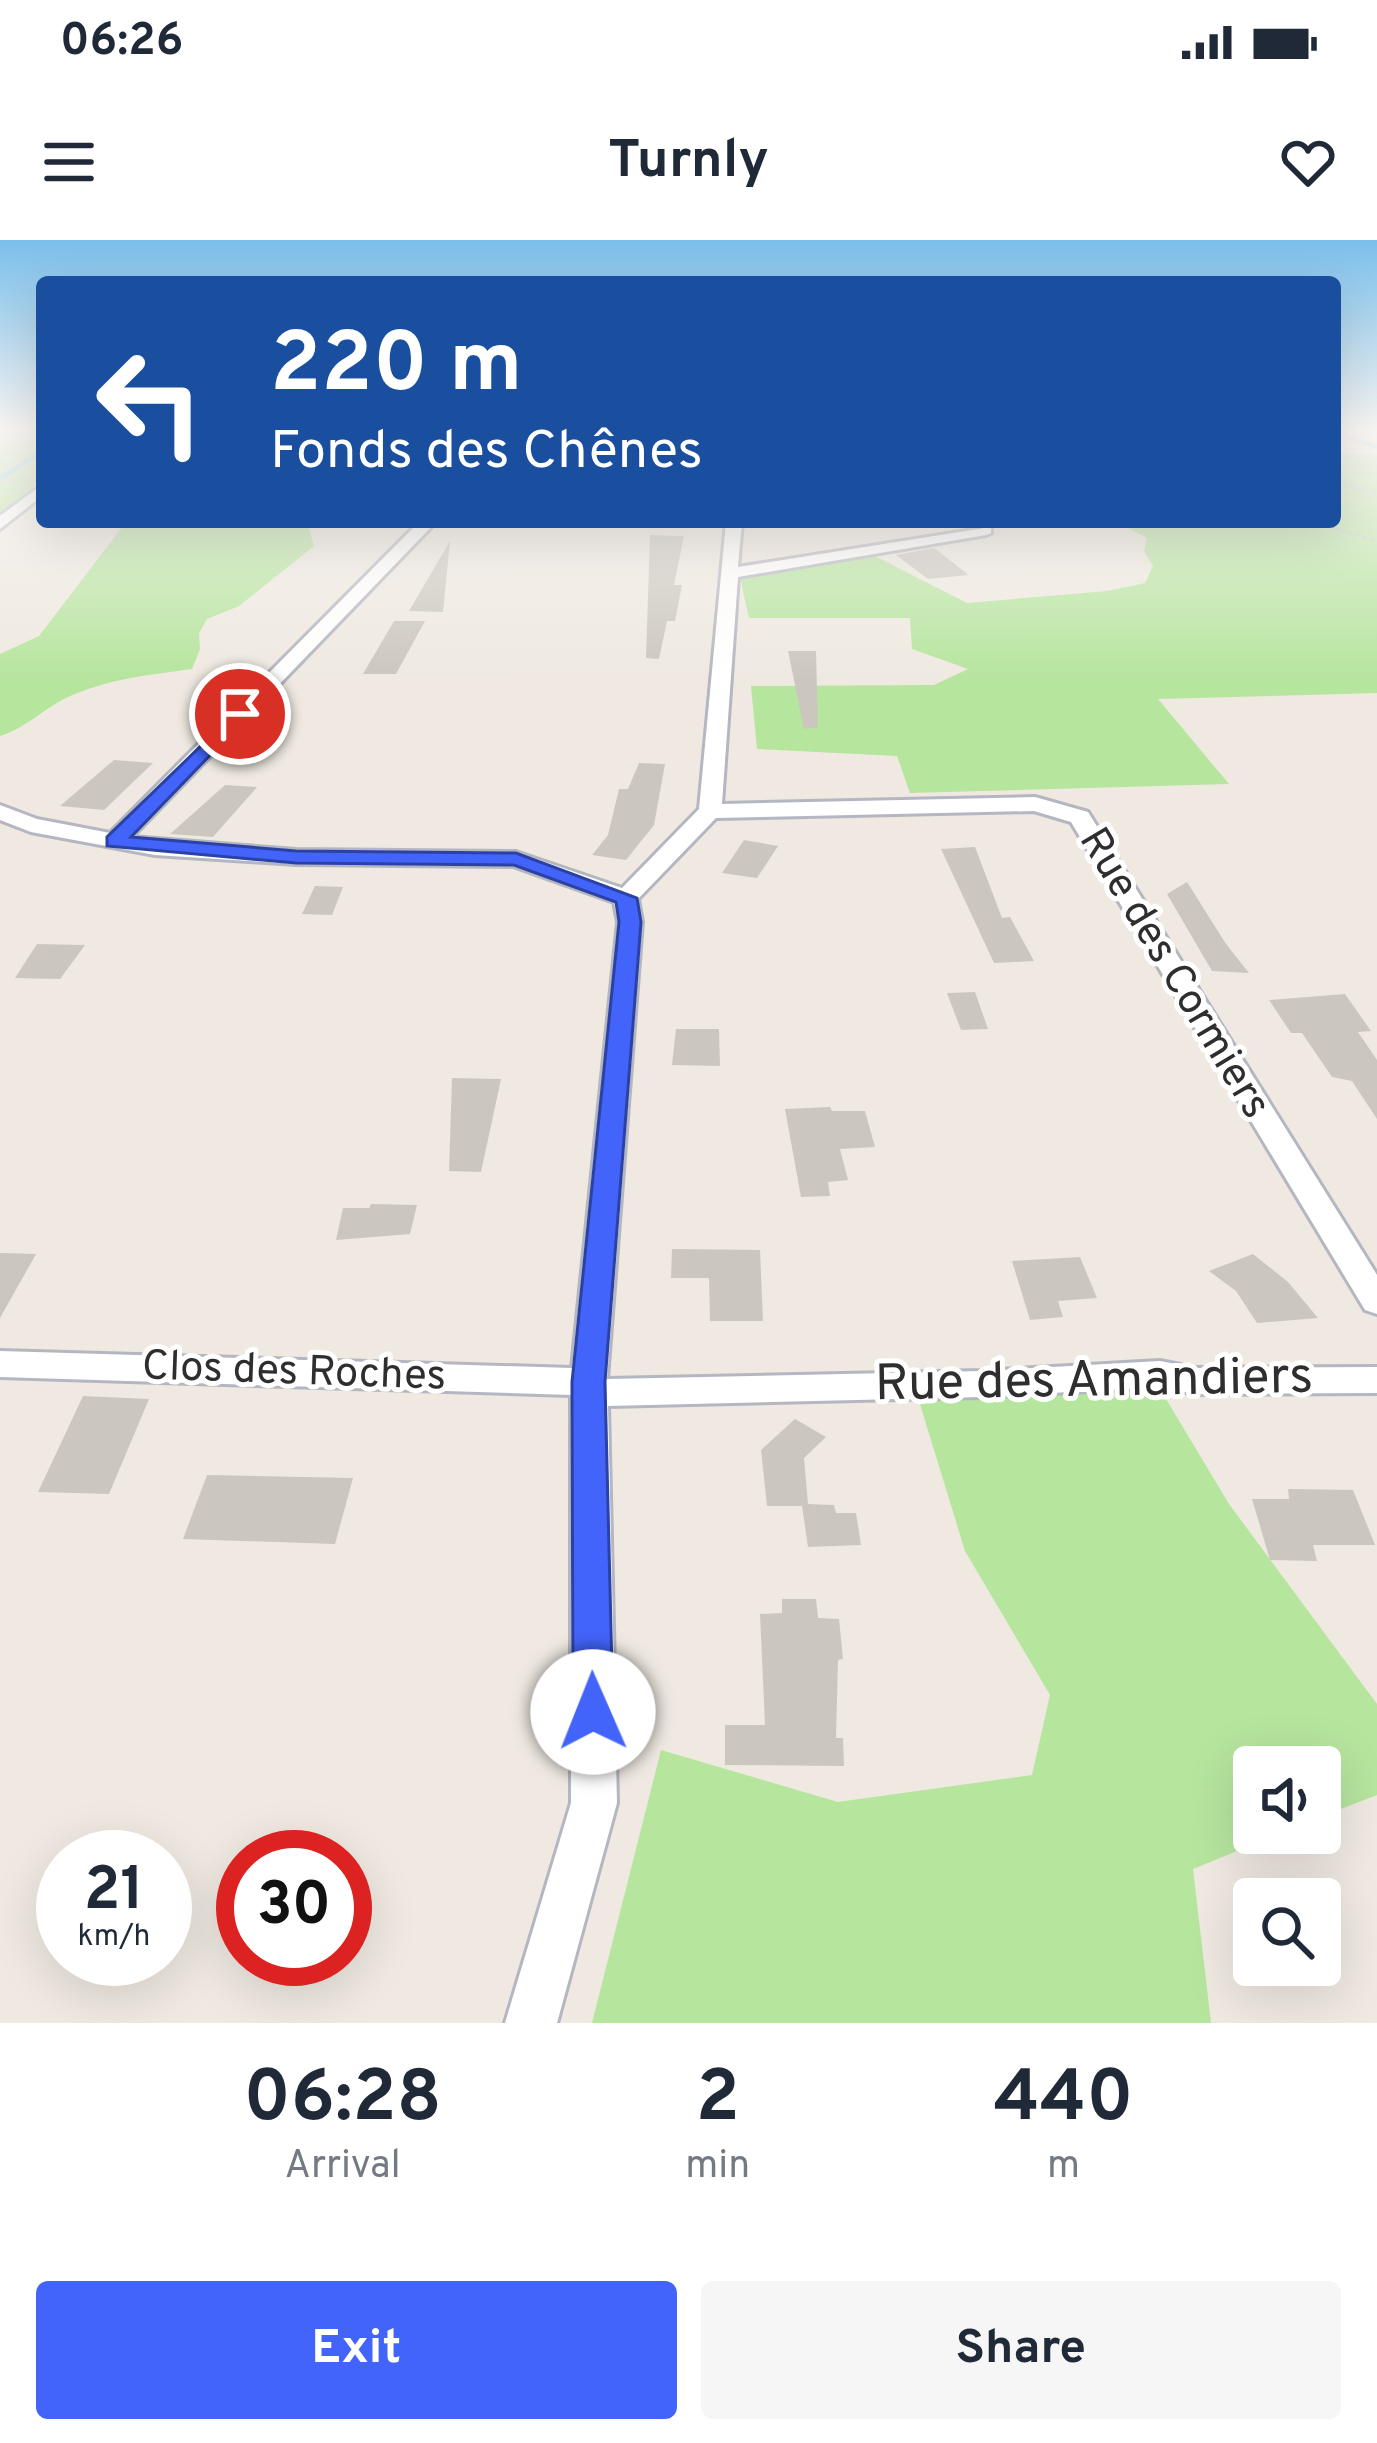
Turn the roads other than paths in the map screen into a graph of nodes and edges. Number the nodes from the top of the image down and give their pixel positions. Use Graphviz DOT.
graph roads {
  1 [pos="422,528"];
  2 [pos="734,528"];
  3 [pos="986,530"];
  4 [pos="731,573"];
  5 [pos="710,811"];
  6 [pos="0,812"];
  7 [pos="115,842"];
  8 [pos="626,898"];
  9 [pos="1377,1302"];
  10 [pos="0,1364"];
  11 [pos="1377,1380"];
  12 [pos="589,1388"];
  13 [pos="812,1388"];
  14 [pos="531,2023"];
  1 -- 7 [label="street"];
  2 -- 4 [label="street"];
  3 -- 4 [label="street"];
  4 -- 5 [label="street"];
  5 -- 8 [label="street"];
  5 -- 9 [label="street, Rue des Cormiers"];
  6 -- 7 [label="street"];
  7 -- 8 [label="street"];
  8 -- 12 [label="street"];
  10 -- 12 [label="street, Clos des Roches"];
  11 -- 13 [label="street, Rue des Amandiers"];
  12 -- 13 [label="street, Clos des Roches"];
  12 -- 14 [label="street"];
}
